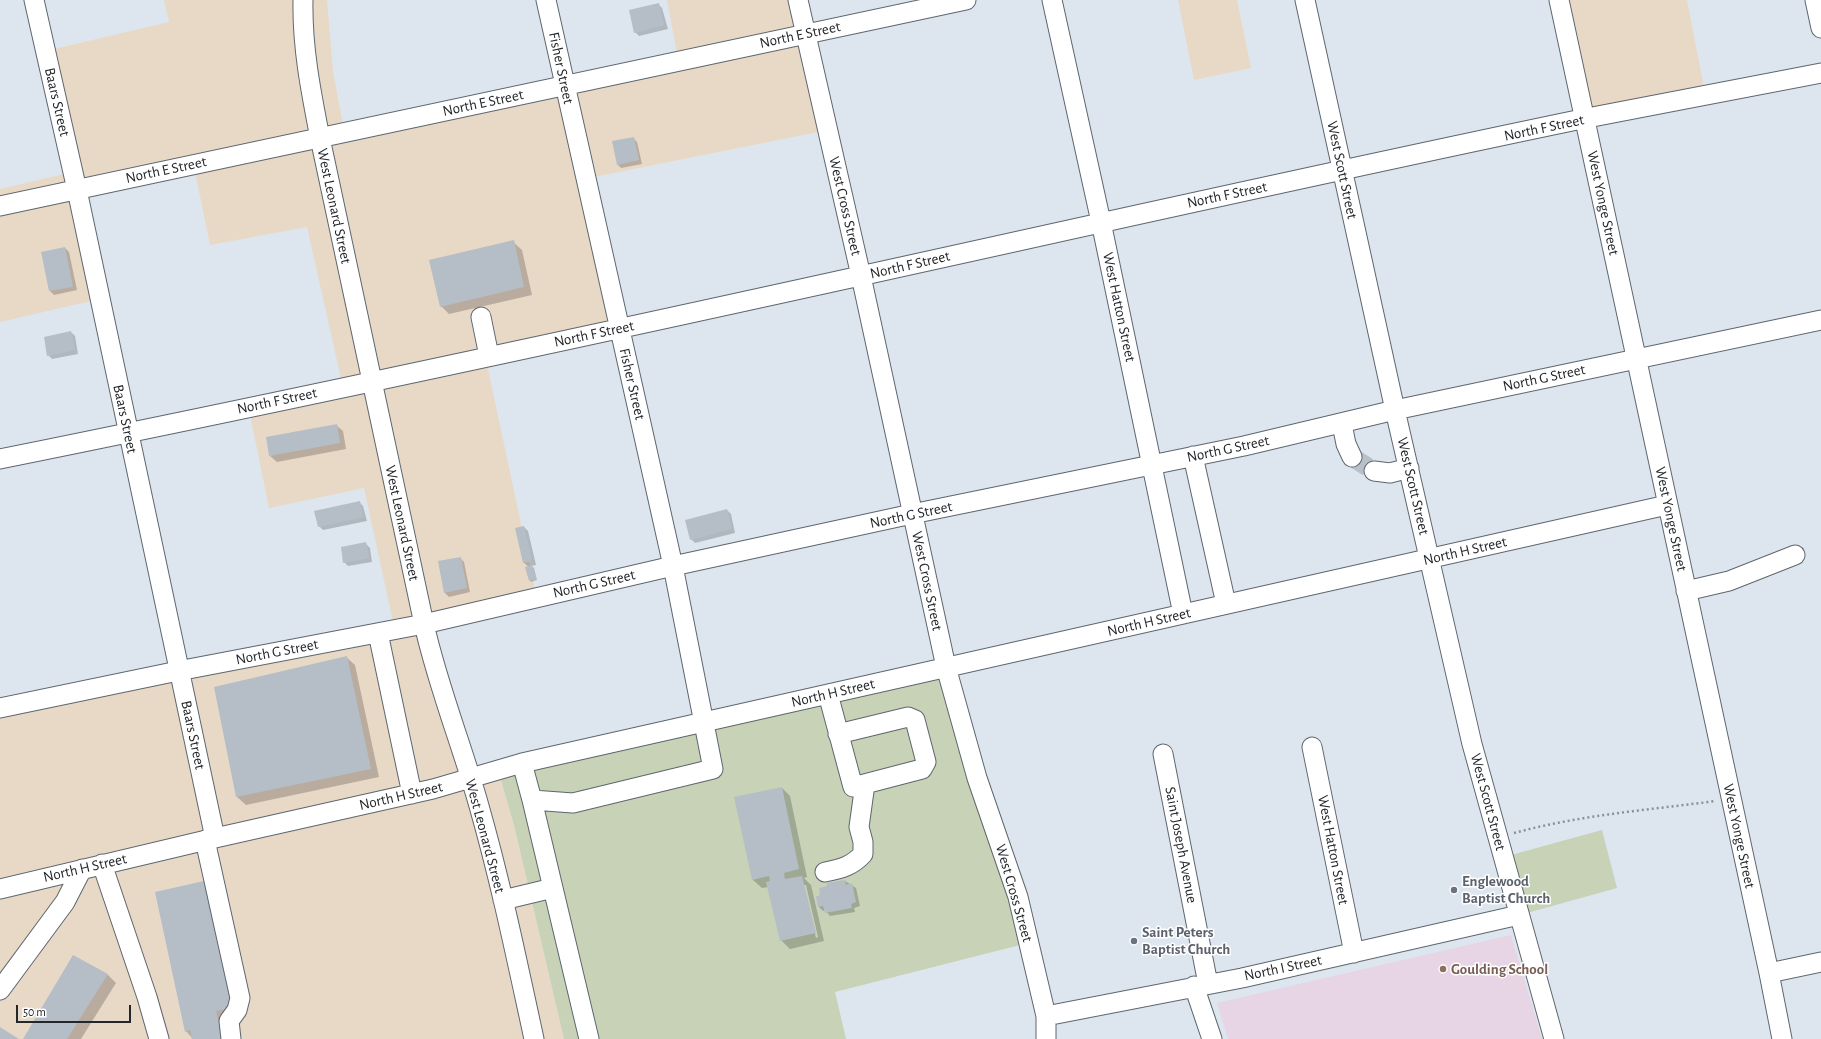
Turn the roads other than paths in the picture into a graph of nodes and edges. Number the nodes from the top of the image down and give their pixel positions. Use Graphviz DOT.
graph roads {
  1 [pos="34,0"];
  2 [pos="303,0"];
  3 [pos="546,0"];
  4 [pos="798,0"];
  5 [pos="966,0"];
  6 [pos="1052,0"];
  7 [pos="1305,0"];
  8 [pos="1559,0"];
  9 [pos="1815,0"];
  10 [pos="1821,28"];
  11 [pos="805,34"];
  12 [pos="1821,73"];
  13 [pos="564,86"];
  14 [pos="1585,119"];
  15 [pos="320,138"];
  16 [pos="1341,170"];
  17 [pos="77,190"];
  18 [pos="0,206"];
  19 [pos="1101,222"];
  20 [pos="861,276"];
  21 [pos="481,317"];
  22 [pos="1821,320"];
  23 [pos="619,328"];
  24 [pos="489,356"];
  25 [pos="1636,359"];
  26 [pos="371,381"];
  27 [pos="1395,410"];
  28 [pos="1342,424"];
  29 [pos="128,433"];
  30 [pos="1193,456"];
  31 [pos="1352,457"];
  32 [pos="0,459"];
  33 [pos="1151,465"];
  34 [pos="1409,468"];
  35 [pos="1374,471"];
  36 [pos="1667,505"];
  37 [pos="912,514"];
  38 [pos="1795,554"];
  39 [pos="1430,558"];
  40 [pos="673,566"];
  41 [pos="1686,591"];
  42 [pos="1226,604"];
  43 [pos="1183,614"];
  44 [pos="424,624"];
  45 [pos="378,633"];
  46 [pos="946,667"];
  47 [pos="178,670"];
  48 [pos="828,694"];
  49 [pos="0,708"];
  50 [pos="704,722"];
  51 [pos="838,734"];
  52 [pos="1312,747"];
  53 [pos="1163,754"];
  54 [pos="522,763"];
  55 [pos="470,778"];
  56 [pos="865,784"];
  57 [pos="412,794"];
  58 [pos="532,800"];
  59 [pos="210,839"];
  60 [pos="102,864"];
  61 [pos="82,869"];
  62 [pos="825,872"];
  63 [pos="0,888"];
  64 [pos="553,888"];
  65 [pos="503,900"];
  66 [pos="1519,914"];
  67 [pos="1354,953"];
  68 [pos="1821,962"];
  69 [pos="1769,972"];
  70 [pos="1201,985"];
  71 [pos="0,990"];
  72 [pos="1046,1016"];
  73 [pos="159,1039"];
  74 [pos="231,1039"];
  75 [pos="534,1039"];
  76 [pos="589,1039"];
  77 [pos="1046,1039"];
  78 [pos="1212,1039"];
  79 [pos="1554,1039"];
  80 [pos="1782,1039"];
  1 -- 17 [label="street, Baars Street"];
  2 -- 15 [label="street, West Leonard Street"];
  3 -- 13 [label="street, Fisher Street"];
  4 -- 11 [label="street, West Cross Street"];
  5 -- 11 [label="street, North E Street"];
  6 -- 19 [label="street, West Hatton Street"];
  7 -- 16 [label="street, West Scott Street"];
  8 -- 14 [label="street, West Yonge Street"];
  9 -- 10 [label="street"];
  11 -- 13 [label="street, North E Street"];
  11 -- 20 [label="street, West Cross Street"];
  12 -- 14 [label="street, North F Street"];
  13 -- 15 [label="street, North E Street"];
  13 -- 23 [label="street, Fisher Street"];
  14 -- 16 [label="street, North F Street"];
  14 -- 25 [label="street, West Yonge Street"];
  15 -- 17 [label="street, North E Street"];
  15 -- 26 [label="street, West Leonard Street"];
  16 -- 19 [label="street, North F Street"];
  16 -- 27 [label="street, West Scott Street"];
  17 -- 18 [label="street, North E Street"];
  17 -- 29 [label="street, Baars Street"];
  19 -- 20 [label="street, North F Street"];
  19 -- 33 [label="street, West Hatton Street"];
  20 -- 23 [label="street, North F Street"];
  20 -- 37 [label="street, West Cross Street"];
  21 -- 24 [label="street"];
  22 -- 25 [label="street, North G Street"];
  23 -- 24 [label="street, North F Street"];
  23 -- 40 [label="street, Fisher Street"];
  24 -- 26 [label="street, North F Street"];
  25 -- 27 [label="street, North G Street"];
  25 -- 36 [label="street, West Yonge Street"];
  26 -- 29 [label="street, North F Street"];
  26 -- 44 [label="street, West Leonard Street"];
  27 -- 28 [label="street, North G Street"];
  27 -- 34 [label="street, West Scott Street"];
  28 -- 30 [label="street, North G Street"];
  28 -- 31 [label="street"];
  29 -- 32 [label="street, North F Street"];
  29 -- 47 [label="street, Baars Street"];
  30 -- 33 [label="street, North G Street"];
  30 -- 42 [label="street"];
  33 -- 37 [label="street, North G Street"];
  33 -- 43 [label="street, West Hatton Street"];
  34 -- 35 [label="street"];
  34 -- 39 [label="street, West Scott Street"];
  36 -- 39 [label="street, North H Street"];
  36 -- 41 [label="street, West Yonge Street"];
  37 -- 40 [label="street, North G Street"];
  37 -- 46 [label="street, West Cross Street"];
  38 -- 41 [label="street"];
  39 -- 42 [label="street, North H Street"];
  39 -- 66 [label="street, West Scott Street"];
  40 -- 44 [label="street, North G Street"];
  40 -- 50 [label="street, Fisher Street"];
  41 -- 69 [label="street, West Yonge Street"];
  42 -- 43 [label="street, North H Street"];
  43 -- 46 [label="street, North H Street"];
  44 -- 45 [label="street, North G Street"];
  44 -- 55 [label="street, West Leonard Street"];
  45 -- 47 [label="street, North G Street"];
  45 -- 57 [label="street"];
  46 -- 48 [label="street, North H Street"];
  46 -- 72 [label="street, West Cross Street"];
  47 -- 49 [label="street, North G Street"];
  47 -- 59 [label="street, Baars Street"];
  48 -- 50 [label="street, North H Street"];
  48 -- 51 [label="street"];
  50 -- 54 [label="street, North H Street"];
  50 -- 58 [label="street, Fisher Street"];
  51 -- 56 [label="street"];
  51 -- 56 [label="street"];
  52 -- 67 [label="street, West Hatton Street"];
  53 -- 70 [label="street, Saint Joseph Avenue"];
  54 -- 55 [label="street, North H Street"];
  54 -- 58 [label="street"];
  55 -- 57 [label="street, North H Street"];
  55 -- 65 [label="street, West Leonard Street"];
  56 -- 62 [label="street"];
  57 -- 59 [label="street, North H Street"];
  58 -- 64 [label="street"];
  59 -- 60 [label="street, North H Street"];
  59 -- 74 [label="street, Baars Street"];
  60 -- 61 [label="street, North H Street"];
  60 -- 73 [label="street"];
  61 -- 63 [label="street, North H Street"];
  61 -- 71 [label="street"];
  64 -- 65 [label="street"];
  64 -- 76 [label="street"];
  65 -- 75 [label="street, West Leonard Street"];
  66 -- 67 [label="street, North I Street"];
  66 -- 79 [label="street, West Scott Street"];
  67 -- 70 [label="street, North I Street"];
  68 -- 69 [label="street"];
  69 -- 80 [label="street, West Yonge Street"];
  70 -- 72 [label="street, North I Street"];
  70 -- 78 [label="street, Saint Joseph Avenue"];
  72 -- 77 [label="street, West Cross Street"];
}
